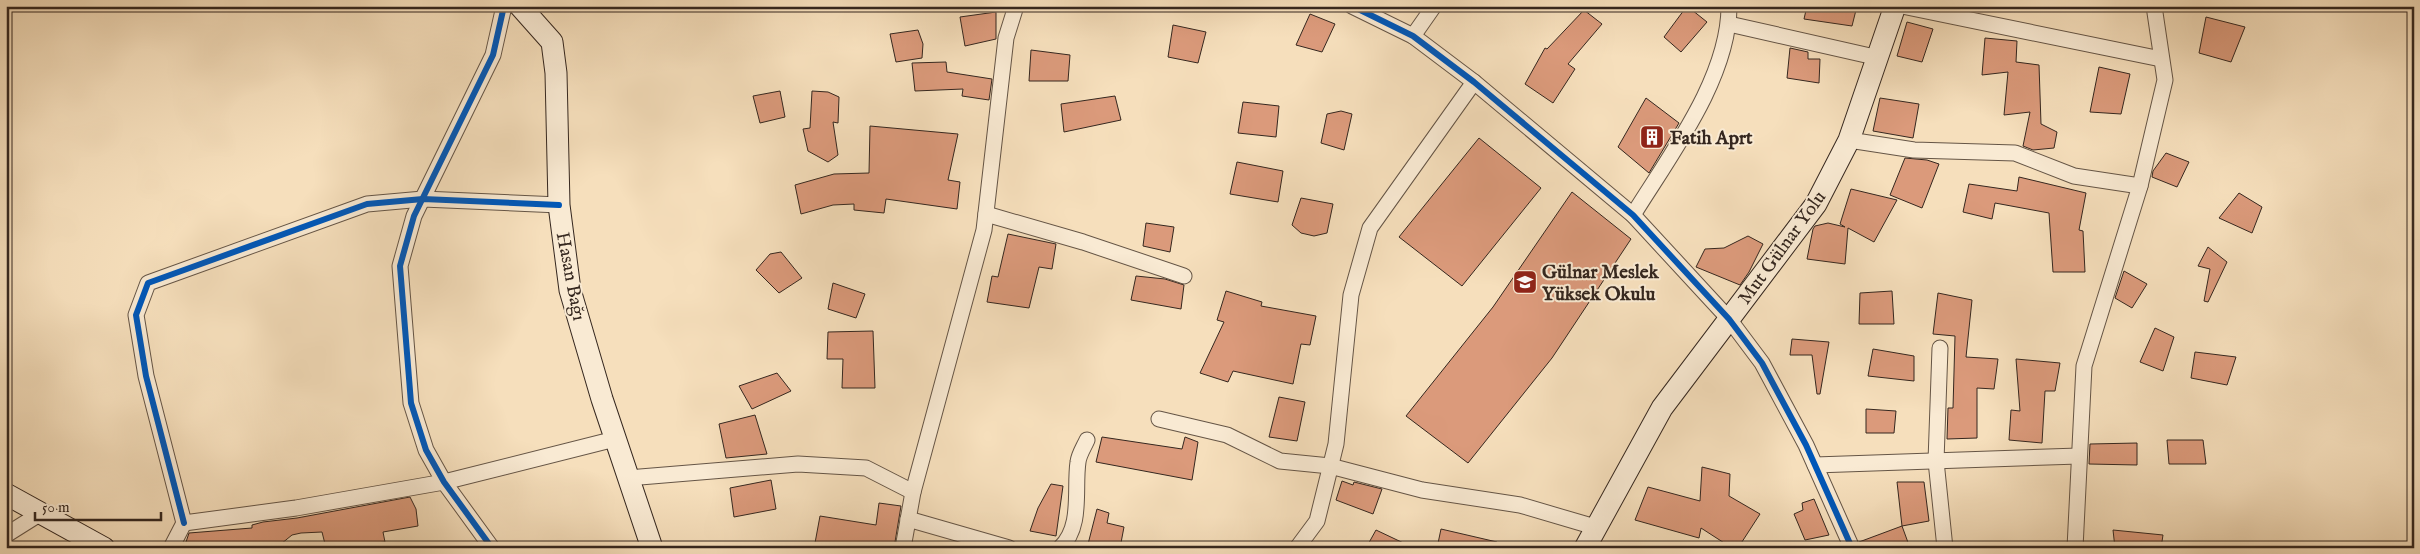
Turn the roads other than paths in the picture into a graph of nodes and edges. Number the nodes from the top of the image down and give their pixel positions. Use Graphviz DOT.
graph roads {
  1 [pos="504,6"];
  2 [pos="520,6"];
  3 [pos="1352,6"];
  4 [pos="1434,6"];
  5 [pos="1729,6"];
  6 [pos="1895,6"];
  7 [pos="1902,6"];
  8 [pos="2154,6"];
  9 [pos="1013,8"];
  10 [pos="1729,24"];
  11 [pos="1413,36"];
  12 [pos="1879,58"];
  13 [pos="2162,59"];
  14 [pos="1474,82"];
  15 [pos="1849,140"];
  16 [pos="2140,186"];
  17 [pos="423,199"];
  18 [pos="559,205"];
  19 [pos="986,214"];
  20 [pos="1633,215"];
  21 [pos="1184,276"];
  22 [pos="1729,319"];
  23 [pos="1940,348"];
  24 [pos="1159,419"];
  25 [pos="615,440"];
  26 [pos="1087,440"];
  27 [pos="2079,456"];
  28 [pos="1936,461"];
  29 [pos="1815,465"];
  30 [pos="1330,466"];
  31 [pos="628,478"];
  32 [pos="444,482"];
  33 [pos="913,492"];
  34 [pos="6,494"];
  35 [pos="41,513"];
  36 [pos="908,519"];
  37 [pos="184,523"];
  38 [pos="1595,528"];
  39 [pos="6,535"];
  40 [pos="104,548"];
  41 [pos="171,548"];
  42 [pos="492,548"];
  43 [pos="652,548"];
  44 [pos="903,548"];
  45 [pos="1009,548"];
  46 [pos="1060,548"];
  47 [pos="1297,548"];
  48 [pos="1585,548"];
  49 [pos="1852,548"];
  50 [pos="1945,548"];
  51 [pos="2075,548"];
  1 -- 17 [label="street"];
  2 -- 18 [label="main road, Hasan Bağı"];
  3 -- 11 [label="street"];
  4 -- 11 [label="street"];
  5 -- 10 [label="street"];
  6 -- 12 [label="main road, Mut Gülnar Yolu"];
  7 -- 13 [label="street"];
  8 -- 13 [label="street"];
  9 -- 19 [label="street"];
  10 -- 12 [label="street"];
  10 -- 20 [label="street"];
  11 -- 14 [label="street"];
  12 -- 15 [label="main road, Mut Gülnar Yolu"];
  13 -- 16 [label="street"];
  14 -- 20 [label="street"];
  14 -- 30 [label="street"];
  15 -- 16 [label="street"];
  15 -- 22 [label="main road, Mut Gülnar Yolu"];
  16 -- 27 [label="street"];
  17 -- 18 [label="street"];
  17 -- 32 [label="street"];
  17 -- 37 [label="street"];
  18 -- 25 [label="main road, Hasan Bağı"];
  19 -- 21 [label="street"];
  19 -- 33 [label="street"];
  20 -- 22 [label="street"];
  22 -- 29 [label="street"];
  22 -- 38 [label="main road, Mut Gülnar Yolu"];
  23 -- 28 [label="street"];
  24 -- 30 [label="street"];
  25 -- 31 [label="main road, Hasan Bağı"];
  25 -- 32 [label="street"];
  26 -- 46 [label="street"];
  27 -- 28 [label="street"];
  27 -- 51 [label="street"];
  28 -- 29 [label="street"];
  28 -- 50 [label="street"];
  29 -- 49 [label="street"];
  30 -- 38 [label="street"];
  30 -- 47 [label="street"];
  31 -- 33 [label="street"];
  31 -- 43 [label="main road, Hasan Bağı"];
  32 -- 37 [label="street"];
  32 -- 42 [label="street"];
  33 -- 36 [label="street"];
  34 -- 35 [label="main road"];
  35 -- 39 [label="street"];
  35 -- 40 [label="main road"];
  36 -- 44 [label="street"];
  36 -- 45 [label="street"];
  37 -- 41 [label="street"];
  38 -- 48 [label="main road, Mut Gülnar Yolu"];
}
